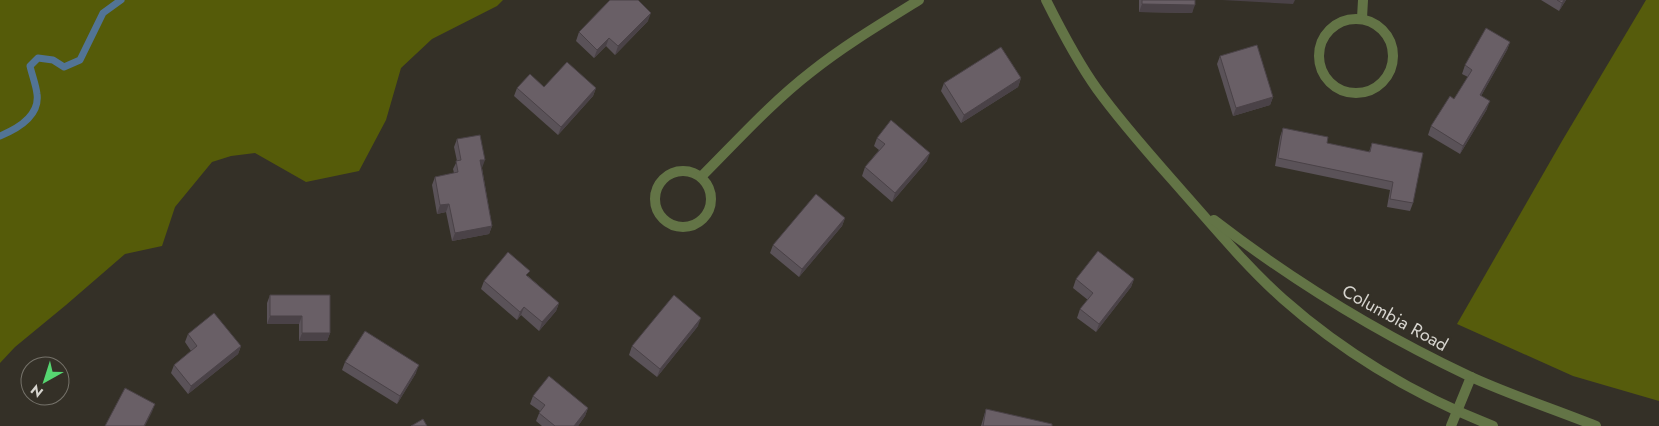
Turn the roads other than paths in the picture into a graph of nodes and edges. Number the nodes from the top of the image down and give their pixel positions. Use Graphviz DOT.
graph roads {
  1 [pos="919,0"];
  2 [pos="1046,0"];
  3 [pos="1363,0"];
  4 [pos="1362,18"];
  5 [pos="701,178"];
  6 [pos="1195,206"];
  7 [pos="1471,377"];
  8 [pos="1457,412"];
  9 [pos="1451,426"];
  10 [pos="1493,426"];
  11 [pos="1596,426"];
  1 -- 5 [label="street"];
  2 -- 6 [label="street, Columbia Road"];
  3 -- 4 [label="street"];
  4 -- 4 [label="street"];
  5 -- 5 [label="street"];
  6 -- 7 [label="street, Columbia Road"];
  6 -- 8 [label="street, Columbia Road"];
  7 -- 8 [label="street"];
  7 -- 11 [label="street, Columbia Road"];
  8 -- 9 [label="street"];
  8 -- 10 [label="street, Columbia Road"];
}
